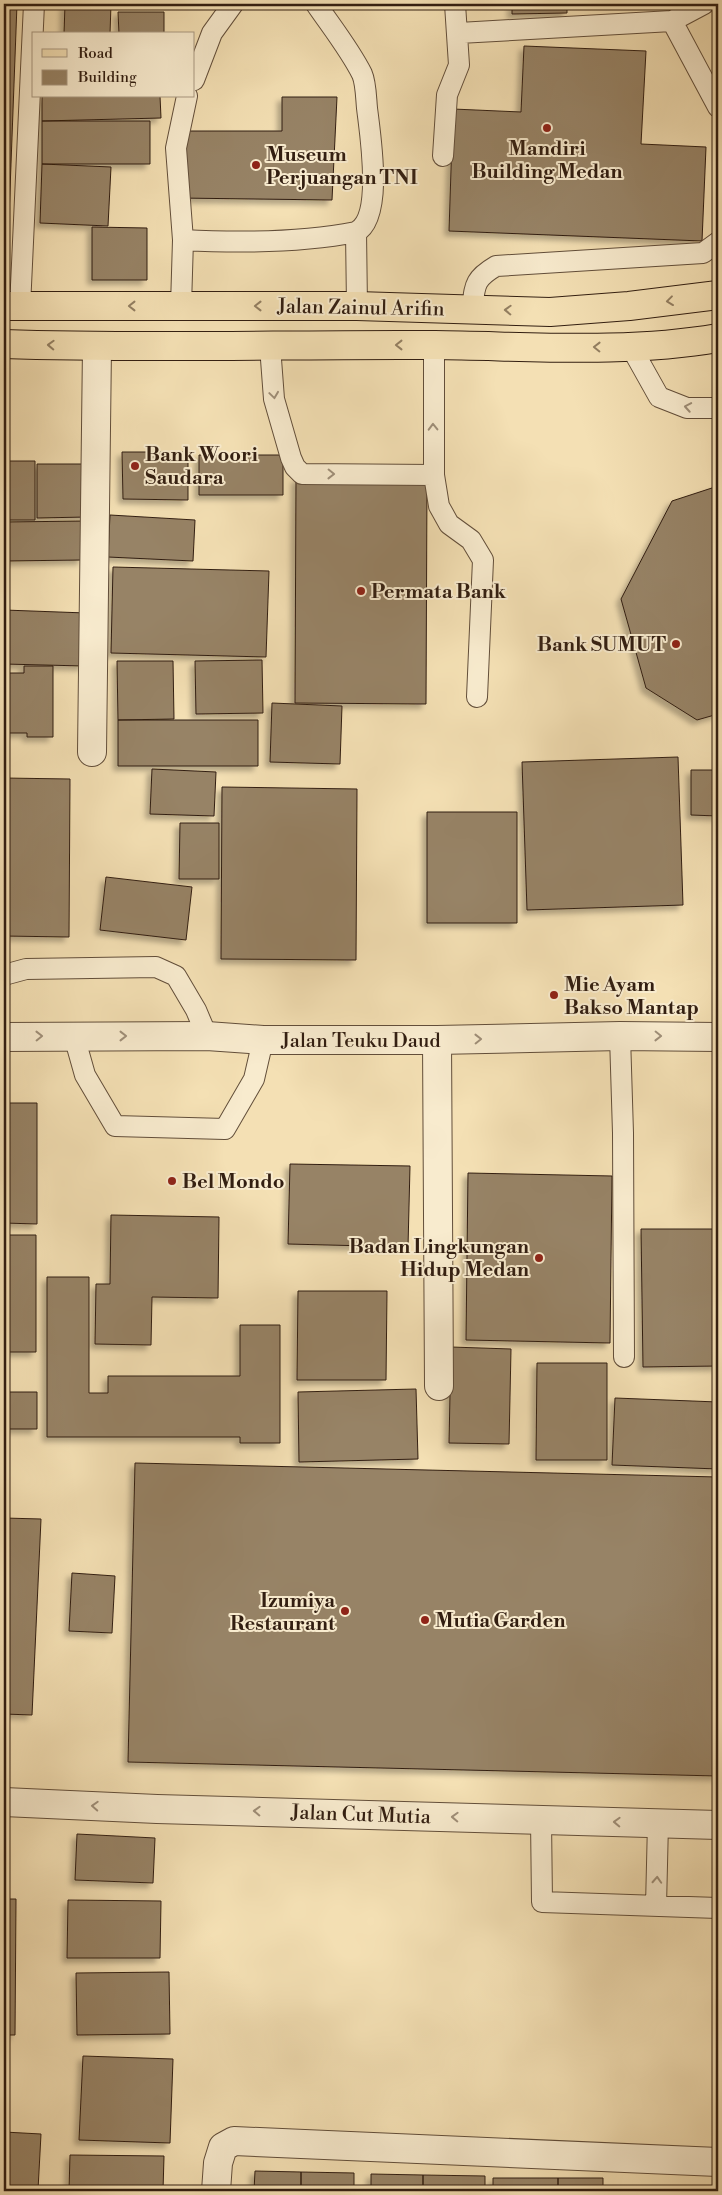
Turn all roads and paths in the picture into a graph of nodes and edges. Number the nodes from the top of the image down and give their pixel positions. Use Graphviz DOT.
graph roads {
  1 [pos="34,4"];
  2 [pos="233,4"];
  3 [pos="316,4"];
  4 [pos="455,4"];
  5 [pos="704,4"];
  6 [pos="672,20"];
  7 [pos="459,34"];
  8 [pos="195,77"];
  9 [pos="187,98"];
  10 [pos="718,108"];
  11 [pos="443,156"];
  12 [pos="356,232"];
  13 [pos="183,240"];
  14 [pos="718,242"];
  15 [pos="718,295"];
  16 [pos="473,297"];
  17 [pos="181,306"];
  18 [pos="357,306"];
  19 [pos="12,307"];
  20 [pos="718,338"];
  21 [pos="4,344"];
  22 [pos="434,345"];
  23 [pos="270,346"];
  24 [pos="98,347"];
  25 [pos="182,347"];
  26 [pos="631,348"];
  27 [pos="718,408"];
  28 [pos="434,475"];
  29 [pos="477,697"];
  30 [pos="92,752"];
  31 [pos="4,975"];
  32 [pos="74,1036"];
  33 [pos="207,1036"];
  34 [pos="620,1036"];
  35 [pos="4,1037"];
  36 [pos="718,1037"];
  37 [pos="263,1040"];
  38 [pos="437,1040"];
  39 [pos="624,1357"];
  40 [pos="439,1386"];
  41 [pos="4,1802"];
  42 [pos="541,1820"];
  43 [pos="658,1823"];
  44 [pos="718,1825"];
  45 [pos="656,1906"];
  46 [pos="718,1908"];
  47 [pos="718,2162"];
  48 [pos="216,2191"];
  1 -- 19 [label="lane"];
  2 -- 8 [label="lane"];
  3 -- 12 [label="lane"];
  4 -- 7 [label="lane"];
  5 -- 6 [label="lane"];
  6 -- 7 [label="lane"];
  6 -- 10 [label="lane"];
  7 -- 11 [label="lane"];
  9 -- 13 [label="lane"];
  12 -- 13 [label="lane"];
  12 -- 18 [label="lane"];
  13 -- 17 [label="lane"];
  14 -- 16 [label="lane"];
  15 -- 16 [label="main road, Jalan Zainul Arifin, one-way"];
  16 -- 18 [label="main road, Jalan Zainul Arifin"];
  18 -- 17 [label="main road, Jalan Zainul Arifin, one-way"];
  17 -- 19 [label="main road, Jalan Zainul Arifin, one-way"];
  17 -- 25 [label="main road"];
  20 -- 26 [label="main road, Jalan Zainul Arifin"];
  24 -- 21 [label="main road, Jalan Zainul Arifin, one-way"];
  22 -- 23 [label="main road, Jalan Zainul Arifin, one-way"];
  26 -- 22 [label="main road, Jalan Zainul Arifin, one-way"];
  28 -- 22 [label="lane, one-way"];
  23 -- 25 [label="main road, Jalan Zainul Arifin"];
  23 -- 28 [label="lane, one-way"];
  24 -- 25 [label="main road, Jalan Zainul Arifin"];
  24 -- 30 [label="street"];
  27 -- 26 [label="lane, one-way"];
  28 -- 29 [label="lane"];
  31 -- 33 [label="lane"];
  32 -- 33 [label="street, Jalan Teuku Daud, one-way"];
  35 -- 32 [label="street, Jalan Teuku Daud, one-way"];
  32 -- 37 [label="lane"];
  33 -- 37 [label="street, Jalan Teuku Daud"];
  34 -- 36 [label="street, Jalan Teuku Daud, one-way"];
  38 -- 34 [label="street, Jalan Teuku Daud, one-way"];
  34 -- 39 [label="lane"];
  37 -- 38 [label="street, Jalan Teuku Daud"];
  38 -- 40 [label="street"];
  42 -- 41 [label="street, Jalan Cut Mutia, one-way"];
  43 -- 42 [label="street, Jalan Cut Mutia, one-way"];
  42 -- 45 [label="lane"];
  43 -- 44 [label="street, Jalan Cut Mutia"];
  45 -- 43 [label="lane, one-way"];
  45 -- 46 [label="lane"];
  47 -- 48 [label="street"];
}
